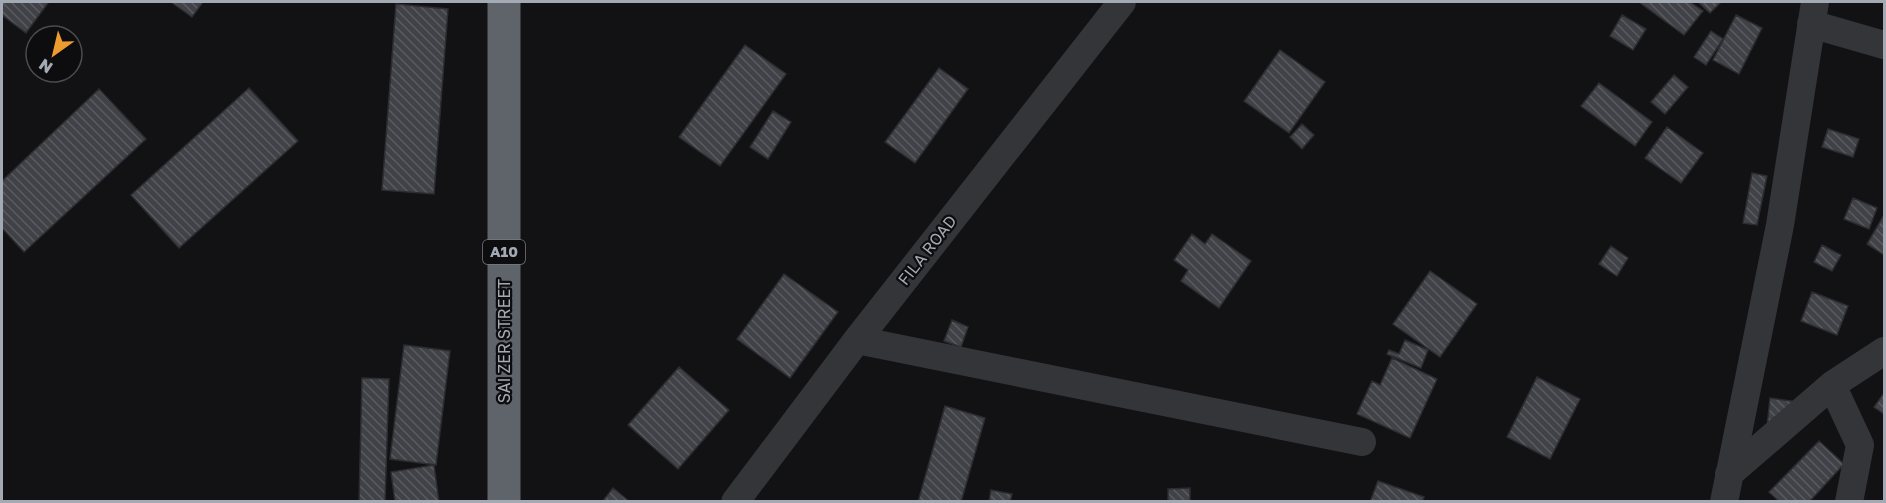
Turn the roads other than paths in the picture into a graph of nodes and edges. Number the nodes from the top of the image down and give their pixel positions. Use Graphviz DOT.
graph roads {
  1 [pos="504,2"];
  2 [pos="1122,2"];
  3 [pos="1813,13"];
  4 [pos="1884,45"];
  5 [pos="857,340"];
  6 [pos="1884,351"];
  7 [pos="1832,385"];
  8 [pos="1362,442"];
  9 [pos="1726,488"];
  10 [pos="504,501"];
  11 [pos="735,501"];
  12 [pos="1850,501"];
  1 -- 10 [label="highway, SAI ZER STREET / A10"];
  2 -- 5 [label="street, FILA ROAD"];
  3 -- 4 [label="street"];
  3 -- 9 [label="street"];
  5 -- 8 [label="street"];
  5 -- 11 [label="street, FILA ROAD"];
  6 -- 7 [label="street"];
  7 -- 9 [label="street"];
  7 -- 12 [label="street"];
}
